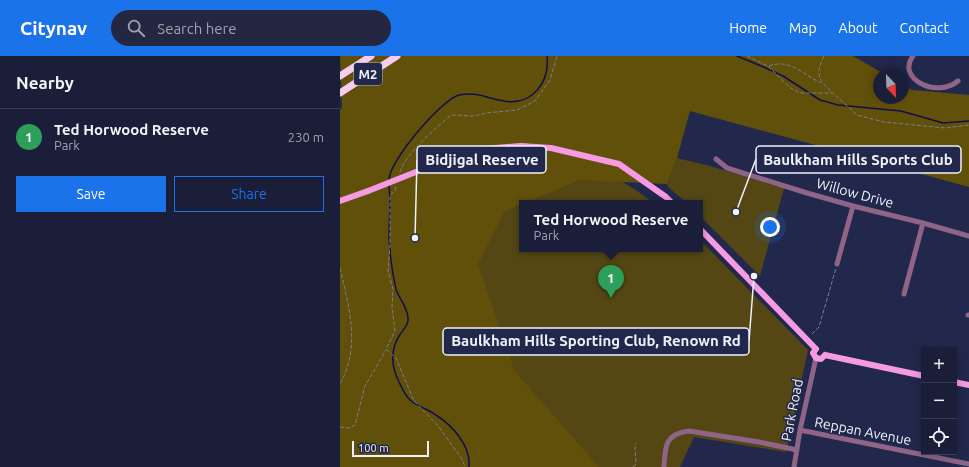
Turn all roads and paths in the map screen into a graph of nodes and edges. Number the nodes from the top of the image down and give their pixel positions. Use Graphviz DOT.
graph roads {
  1 [pos="371,56"];
  2 [pos="397,56"];
  3 [pos="557,56"];
  4 [pos="747,56"];
  5 [pos="824,56"];
  6 [pos="913,56"];
  7 [pos="768,66"];
  8 [pos="340,76"];
  9 [pos="958,81"];
  10 [pos="821,83"];
  11 [pos="340,93"];
  12 [pos="832,93"];
  13 [pos="969,125"];
  14 [pos="716,158"];
  15 [pos="400,172"];
  16 [pos="397,184"];
  17 [pos="669,200"];
  18 [pos="340,201"];
  19 [pos="853,206"];
  20 [pos="923,223"];
  21 [pos="703,233"];
  22 [pos="969,236"];
  23 [pos="837,264"];
  24 [pos="340,268"];
  25 [pos="904,294"];
  26 [pos="812,334"];
  27 [pos="816,349"];
  28 [pos="386,350"];
  29 [pos="825,355"];
  30 [pos="816,358"];
  31 [pos="921,375"];
  32 [pos="957,383"];
  33 [pos="340,384"];
  34 [pos="969,385"];
  35 [pos="340,427"];
  36 [pos="800,430"];
  37 [pos="636,443"];
  38 [pos="797,450"];
  39 [pos="969,464"];
  40 [pos="465,467"];
  41 [pos="633,467"];
  42 [pos="664,467"];
  43 [pos="794,467"];
  1 -- 8 [label="highway, M2"];
  2 -- 11 [label="highway, M2"];
  3 -- 15 [label="path"];
  4 -- 7 [label="path"];
  5 -- 10 [label="path"];
  6 -- 9 [label="street"];
  7 -- 10 [label="path"];
  7 -- 12 [label="path"];
  10 -- 12 [label="path"];
  12 -- 13 [label="path"];
  14 -- 19 [label="street, Willow Drive"];
  16 -- 28 [label="path"];
  17 -- 18 [label="main road, bridge"];
  19 -- 20 [label="street, Willow Drive"];
  19 -- 23 [label="street"];
  20 -- 22 [label="street, Willow Drive"];
  20 -- 25 [label="street"];
  21 -- 27 [label="main road"];
  23 -- 26 [label="path"];
  24 -- 33 [label="path"];
  27 -- 29 [label="main road"];
  27 -- 30 [label="main road"];
  28 -- 35 [label="path"];
  28 -- 40 [label="path"];
  29 -- 30 [label="main road"];
  29 -- 31 [label="main road"];
  30 -- 36 [label="street, Park Road"];
  32 -- 34 [label="main road"];
  36 -- 38 [label="street, Park Road"];
  36 -- 39 [label="street, Reppan Avenue"];
  37 -- 41 [label="path"];
  38 -- 42 [label="street"];
  38 -- 43 [label="street, Park Road"];
}
